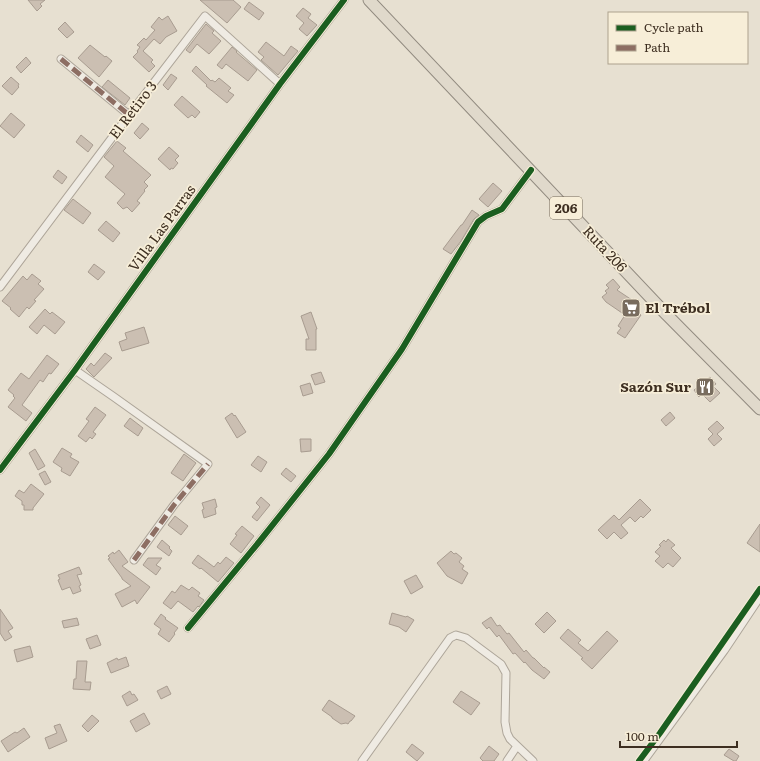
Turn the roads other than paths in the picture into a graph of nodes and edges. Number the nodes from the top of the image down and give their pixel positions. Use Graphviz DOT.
graph roads {
  1 [pos="344,0"];
  2 [pos="369,0"];
  3 [pos="61,59"];
  4 [pos="280,84"];
  5 [pos="129,115"];
  6 [pos="531,170"];
  7 [pos="0,287"];
  8 [pos="75,370"];
  9 [pos="760,409"];
  10 [pos="0,470"];
  11 [pos="134,560"];
  12 [pos="760,596"];
  13 [pos="188,628"];
  14 [pos="517,746"];
  15 [pos="362,761"];
  16 [pos="507,761"];
  17 [pos="533,761"];
  18 [pos="643,761"];
  1 -- 4 [label="street, Villa Las Parras"];
  2 -- 6 [label="highway, Ruta 206 / 206"];
  3 -- 5 [label="street"];
  4 -- 5 [label="street, El Retiro 3"];
  4 -- 8 [label="street, Villa Las Parras"];
  5 -- 7 [label="street, El Retiro 3"];
  6 -- 9 [label="highway, Ruta 206 / 206"];
  6 -- 13 [label="street"];
  8 -- 10 [label="street, Villa Las Parras"];
  8 -- 11 [label="street"];
  12 -- 18 [label="street"];
  14 -- 15 [label="street"];
  14 -- 16 [label="street"];
  14 -- 17 [label="street"];
}
